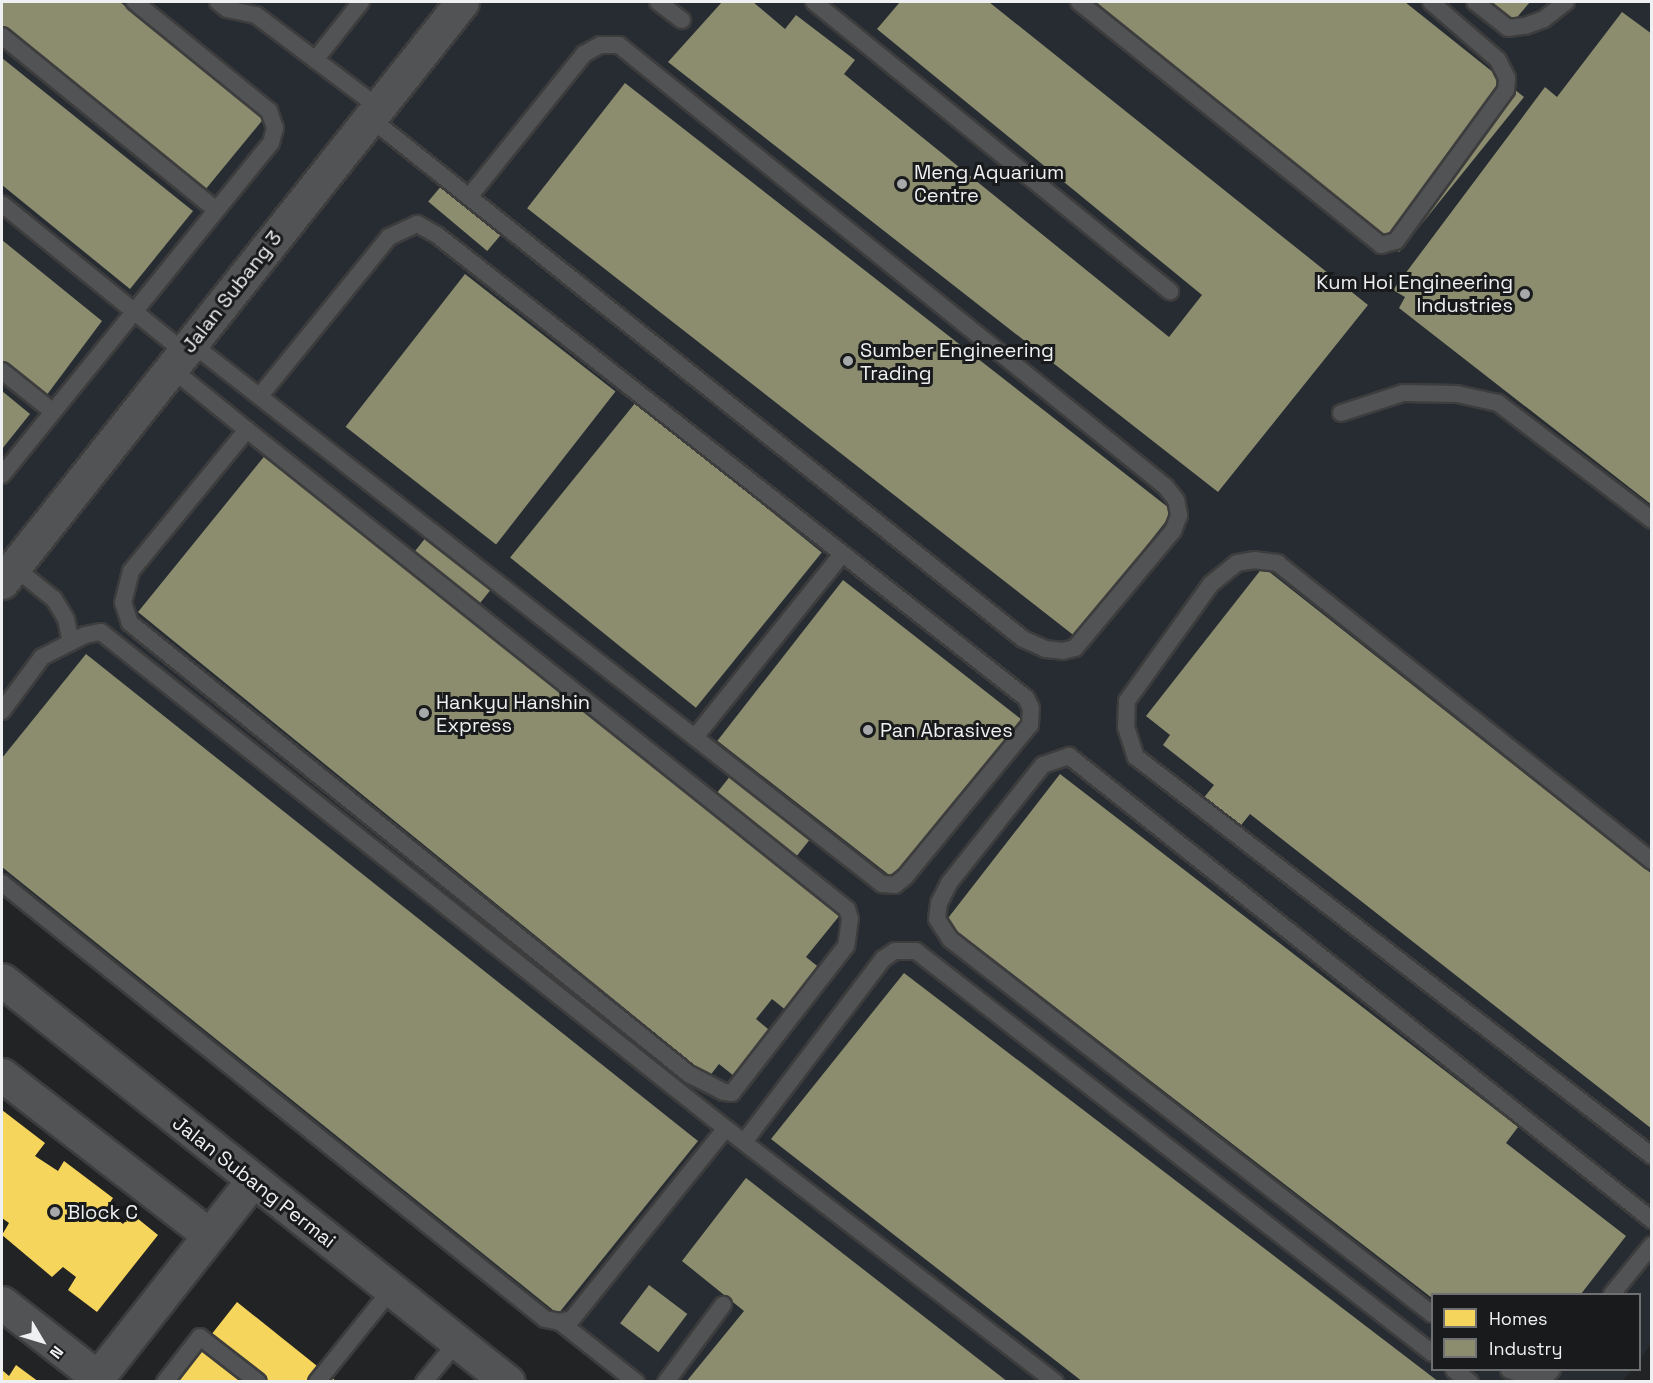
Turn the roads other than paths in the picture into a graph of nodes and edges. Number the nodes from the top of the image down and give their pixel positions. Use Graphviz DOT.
graph roads {
  1 [pos="135,2"];
  2 [pos="218,2"];
  3 [pos="361,2"];
  4 [pos="462,2"];
  5 [pos="658,2"];
  6 [pos="814,2"];
  7 [pos="1079,2"];
  8 [pos="1431,2"];
  9 [pos="1476,2"];
  10 [pos="1566,2"];
  11 [pos="682,20"];
  12 [pos="2,36"];
  13 [pos="315,60"];
  14 [pos="374,112"];
  15 [pos="470,196"];
  16 [pos="2,204"];
  17 [pos="216,210"];
  18 [pos="1170,291"];
  19 [pos="134,310"];
  20 [pos="182,355"];
  21 [pos="2,371"];
  22 [pos="260,396"];
  23 [pos="52,411"];
  24 [pos="1341,412"];
  25 [pos="247,430"];
  26 [pos="2,475"];
  27 [pos="1652,520"];
  28 [pos="842,554"];
  29 [pos="5,575"];
  30 [pos="71,642"];
  31 [pos="2,711"];
  32 [pos="695,737"];
  33 [pos="1652,861"];
  34 [pos="2,883"];
  35 [pos="2,980"];
  36 [pos="2,1075"];
  37 [pos="726,1128"];
  38 [pos="744,1142"];
  39 [pos="1652,1156"];
  40 [pos="252,1181"];
  41 [pos="1652,1220"];
  42 [pos="209,1235"];
  43 [pos="1652,1245"];
  44 [pos="391,1290"];
  45 [pos="1613,1293"];
  46 [pos="2,1303"];
  47 [pos="723,1305"];
  48 [pos="1431,1313"];
  49 [pos="560,1322"];
  50 [pos="457,1342"];
  51 [pos="1431,1352"];
  52 [pos="1455,1371"];
  53 [pos="1512,1371"];
  54 [pos="1551,1371"];
  55 [pos="96,1379"];
  56 [pos="165,1382"];
  57 [pos="258,1382"];
  58 [pos="317,1382"];
  59 [pos="424,1382"];
  60 [pos="508,1382"];
  61 [pos="636,1382"];
  62 [pos="666,1382"];
  63 [pos="1055,1382"];
  64 [pos="1470,1382"];
  1 -- 17 [label="lane"];
  2 -- 13 [label="lane"];
  3 -- 13 [label="lane"];
  4 -- 14 [label="street, Jalan Subang 3"];
  5 -- 11 [label="lane"];
  6 -- 18 [label="lane"];
  7 -- 8 [label="lane"];
  9 -- 10 [label="lane"];
  12 -- 17 [label="lane"];
  13 -- 14 [label="lane"];
  14 -- 15 [label="lane"];
  14 -- 20 [label="street, Jalan Subang 3"];
  15 -- 15 [label="lane"];
  16 -- 19 [label="lane"];
  17 -- 19 [label="lane"];
  19 -- 20 [label="lane"];
  19 -- 23 [label="lane"];
  20 -- 22 [label="lane"];
  20 -- 25 [label="lane"];
  20 -- 29 [label="street, Jalan Subang 3"];
  21 -- 23 [label="lane"];
  22 -- 28 [label="lane"];
  22 -- 32 [label="lane"];
  23 -- 26 [label="lane"];
  24 -- 27 [label="lane"];
  25 -- 25 [label="lane"];
  28 -- 32 [label="lane"];
  28 -- 32 [label="lane"];
  29 -- 30 [label="lane"];
  30 -- 31 [label="lane"];
  30 -- 37 [label="lane"];
  33 -- 39 [label="lane"];
  34 -- 49 [label="lane"];
  35 -- 40 [label="street, Jalan Subang Permai"];
  36 -- 42 [label="street"];
  37 -- 38 [label="lane"];
  37 -- 49 [label="lane"];
  38 -- 51 [label="lane"];
  38 -- 63 [label="lane"];
  40 -- 42 [label="street"];
  40 -- 44 [label="street, Jalan Subang Permai"];
  41 -- 48 [label="lane"];
  42 -- 55 [label="street"];
  43 -- 45 [label="lane"];
  44 -- 50 [label="street, Jalan Subang Permai"];
  44 -- 58 [label="lane"];
  46 -- 55 [label="street"];
  47 -- 62 [label="lane"];
  49 -- 61 [label="lane"];
  50 -- 59 [label="lane"];
  50 -- 60 [label="street, Jalan Subang Permai"];
  52 -- 64 [label="lane"];
  53 -- 54 [label="lane"];
  56 -- 57 [label="lane"];
}
